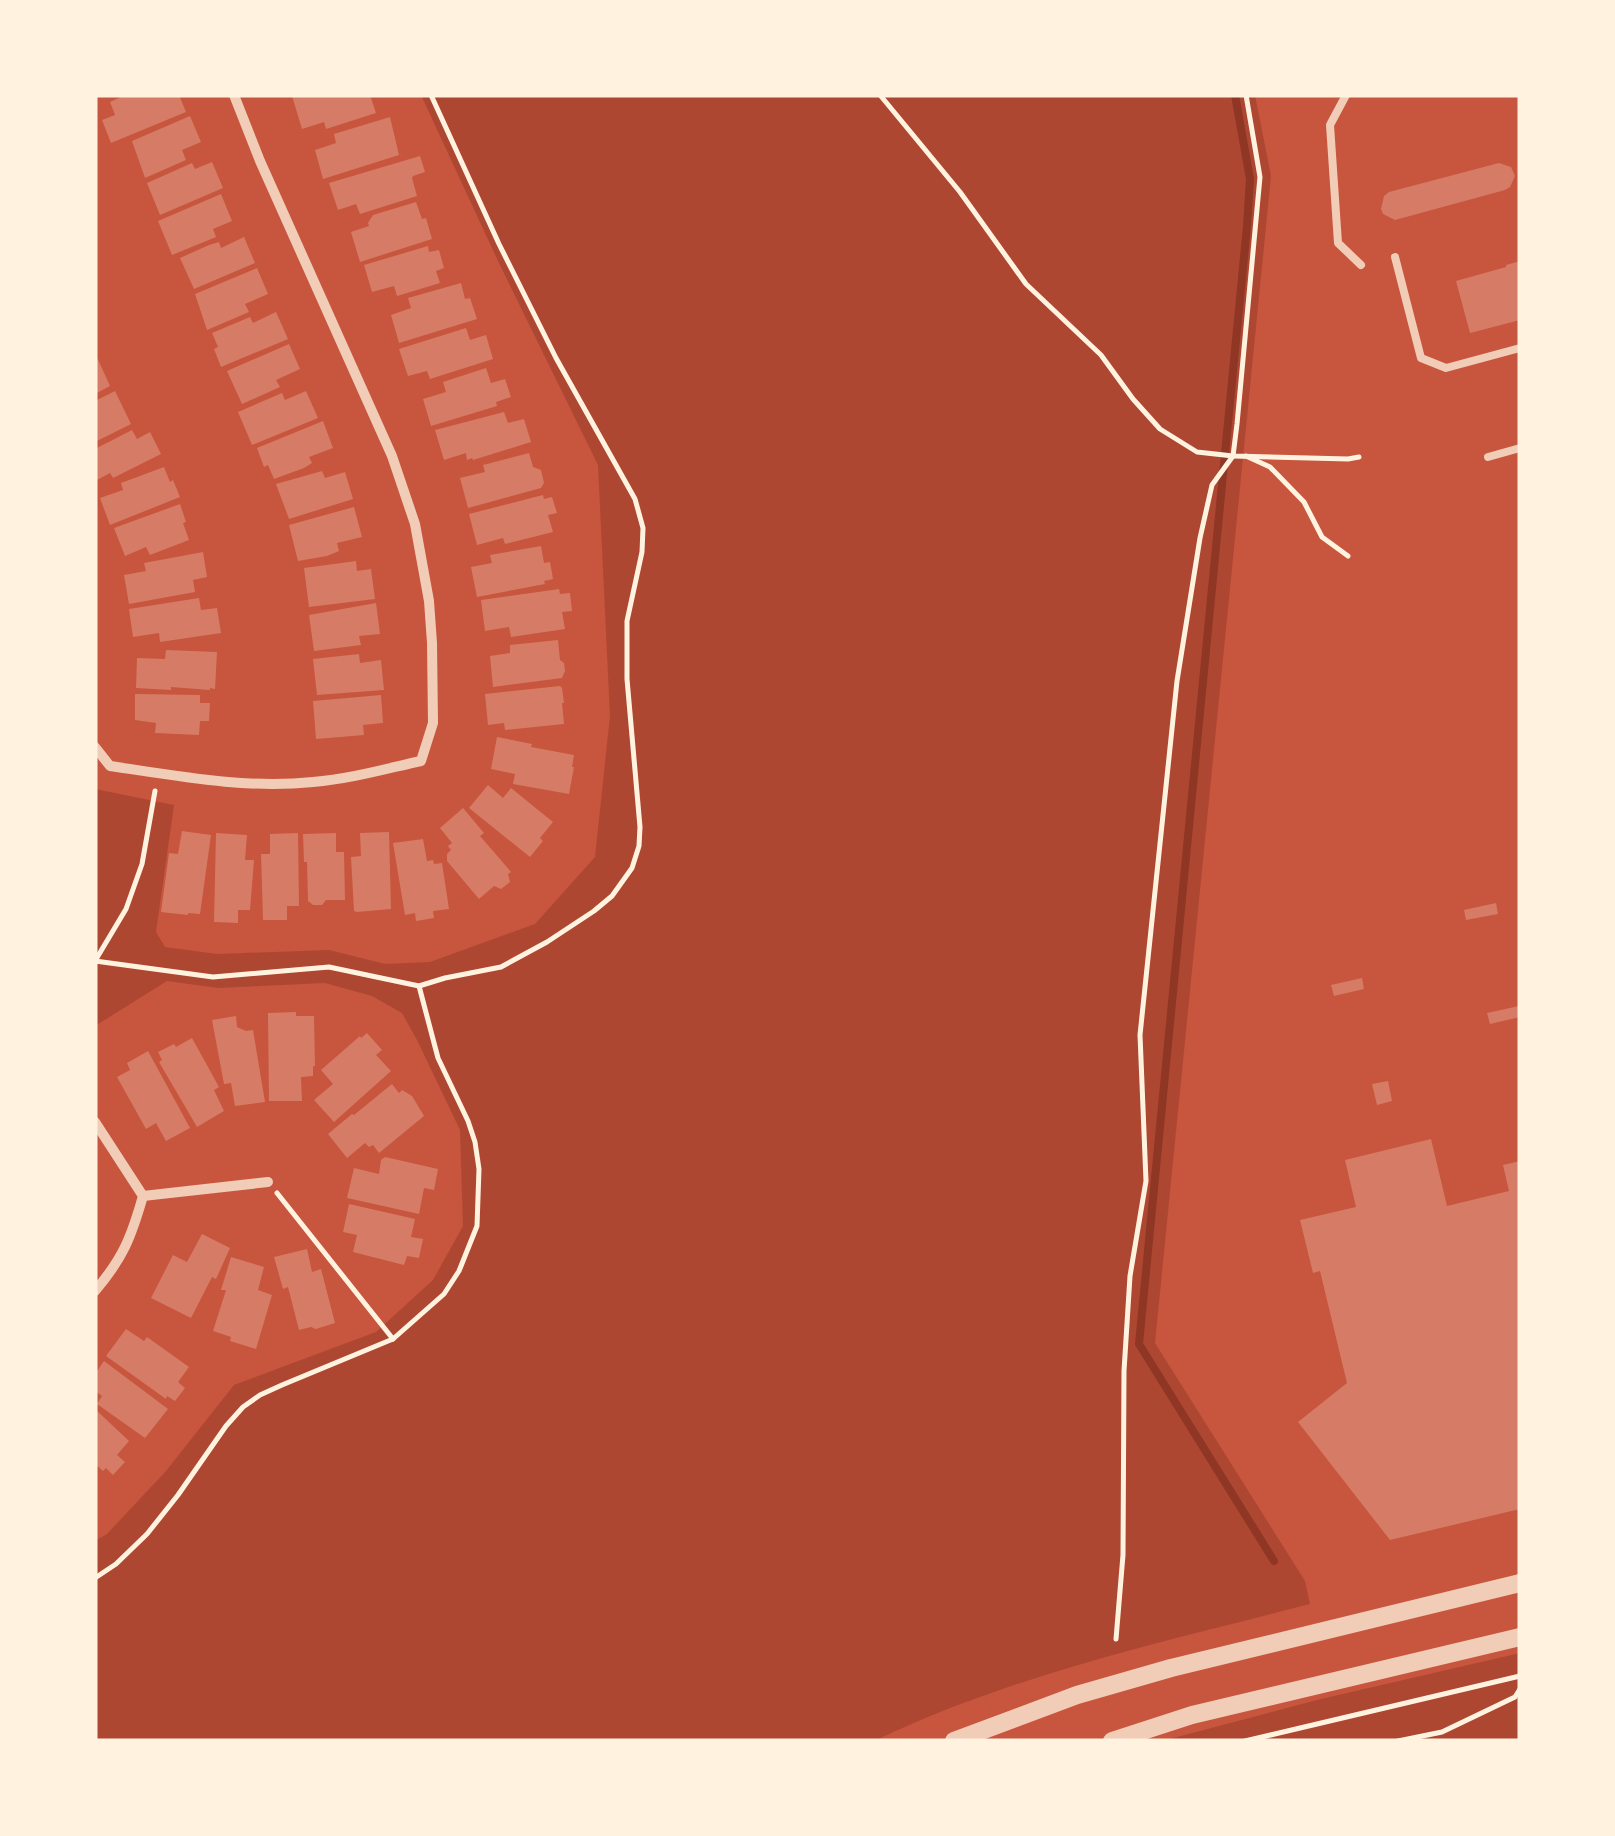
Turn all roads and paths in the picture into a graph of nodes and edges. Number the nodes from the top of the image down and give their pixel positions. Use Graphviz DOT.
graph roads {
  1 [pos="234,95"];
  2 [pos="431,95"];
  3 [pos="880,95"];
  4 [pos="1246,95"];
  5 [pos="1346,95"];
  6 [pos="1395,256"];
  7 [pos="1362,265"];
  8 [pos="1520,348"];
  9 [pos="1520,448"];
  10 [pos="1244,455"];
  11 [pos="1233,456"];
  12 [pos="1359,457"];
  13 [pos="1488,457"];
  14 [pos="1348,556"];
  15 [pos="95,747"];
  16 [pos="158,773"];
  17 [pos="95,961"];
  18 [pos="419,986"];
  19 [pos="95,1122"];
  20 [pos="268,1182"];
  21 [pos="143,1196"];
  22 [pos="95,1291"];
  23 [pos="393,1339"];
  24 [pos="95,1578"];
  25 [pos="1520,1583"];
  26 [pos="1520,1637"];
  27 [pos="1116,1638"];
  28 [pos="1520,1676"];
  29 [pos="1520,1689"];
  30 [pos="954,1741"];
  31 [pos="1112,1741"];
  32 [pos="1245,1741"];
  33 [pos="1398,1741"];
  1 -- 16 [label="street"];
  2 -- 18 [label="path"];
  3 -- 11 [label="path"];
  4 -- 11 [label="path"];
  5 -- 7 [label="lane"];
  6 -- 8 [label="lane"];
  9 -- 13 [label="lane"];
  10 -- 11 [label="path"];
  10 -- 12 [label="path"];
  10 -- 14 [label="path"];
  11 -- 27 [label="path"];
  15 -- 16 [label="street"];
  16 -- 17 [label="path"];
  17 -- 18 [label="path"];
  18 -- 23 [label="path"];
  19 -- 21 [label="street"];
  20 -- 21 [label="street"];
  20 -- 23 [label="path"];
  21 -- 22 [label="street"];
  23 -- 24 [label="path"];
  25 -- 30 [label="street"];
  26 -- 31 [label="street"];
  28 -- 32 [label="path"];
  29 -- 33 [label="path"];
}
